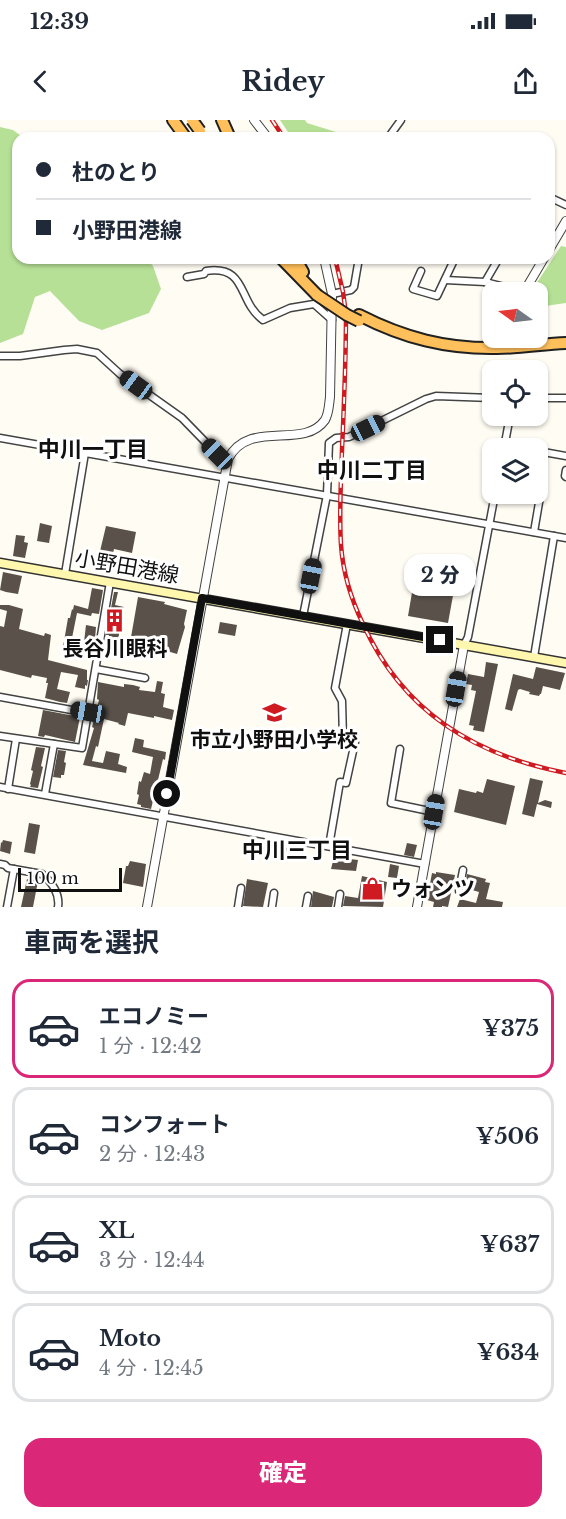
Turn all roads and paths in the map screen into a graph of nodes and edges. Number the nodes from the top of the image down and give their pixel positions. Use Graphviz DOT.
graph roads {
  1 [pos="173,120"];
  2 [pos="192,120"];
  3 [pos="254,120"];
  4 [pos="201,130"];
  5 [pos="183,132"];
  6 [pos="263,132"];
  7 [pos="566,222"];
  8 [pos="555,240"];
  9 [pos="288,264"];
  10 [pos="297,264"];
  11 [pos="325,264"];
  12 [pos="358,264"];
  13 [pos="452,264"];
  14 [pos="496,264"];
  15 [pos="540,264"];
  16 [pos="421,271"];
  17 [pos="187,278"];
  18 [pos="445,280"];
  19 [pos="485,282"];
  20 [pos="530,282"];
  21 [pos="318,291"];
  22 [pos="332,294"];
  23 [pos="332,320"];
  24 [pos="566,343"];
  25 [pos="548,344"];
  26 [pos="482,347"];
  27 [pos="532,348"];
  28 [pos="566,350"];
  29 [pos="0,356"];
  30 [pos="482,398"];
  31 [pos="566,398"];
  32 [pos="548,399"];
  33 [pos="0,438"];
  34 [pos="85,453"];
  35 [pos="548,453"];
  36 [pos="566,456"];
  37 [pos="228,459"];
  38 [pos="566,470"];
  39 [pos="225,477"];
  40 [pos="566,477"];
  41 [pos="327,495"];
  42 [pos="493,504"];
  43 [pos="539,504"];
  44 [pos="489,524"];
  45 [pos="534,532"];
  46 [pos="554,536"];
  47 [pos="566,538"];
  48 [pos="0,563"];
  49 [pos="65,574"];
  50 [pos="110,582"];
  51 [pos="202,598"];
  52 [pos="303,616"];
  53 [pos="347,624"];
  54 [pos="464,645"];
  55 [pos="534,657"];
  56 [pos="566,663"];
  57 [pos="96,669"];
  58 [pos="145,678"];
  59 [pos="0,697"];
  60 [pos="88,712"];
  61 [pos="0,736"];
  62 [pos="16,739"];
  63 [pos="54,744"];
  64 [pos="400,749"];
  65 [pos="0,787"];
  66 [pos="8,789"];
  67 [pos="45,794"];
  68 [pos="434,812"];
  69 [pos="163,816"];
  70 [pos="329,846"];
  71 [pos="0,864"];
  72 [pos="425,864"];
  73 [pos="14,869"];
  74 [pos="463,870"];
  75 [pos="241,888"];
  76 [pos="459,891"];
  77 [pos="340,894"];
  78 [pos="308,896"];
  79 [pos="7,907"];
  80 [pos="58,907"];
  81 [pos="147,907"];
  82 [pos="238,907"];
  83 [pos="306,907"];
  84 [pos="338,907"];
  85 [pos="417,907"];
  1 -- 5 [label="highway"];
  2 -- 4 [label="highway, bridge"];
  3 -- 6 [label="street"];
  7 -- 8 [label="street"];
  9 -- 21 [label="highway"];
  10 -- 21 [label="highway"];
  11 -- 22 [label="street"];
  12 -- 22 [label="street"];
  13 -- 18 [label="street"];
  14 -- 19 [label="street"];
  15 -- 20 [label="street"];
  16 -- 18 [label="street"];
  17 -- 23 [label="street"];
  18 -- 19 [label="street"];
  21 -- 26 [label="highway"];
  22 -- 23 [label="street"];
  23 -- 37 [label="street"];
  24 -- 25 [label="highway"];
  27 -- 28 [label="highway"];
  29 -- 37 [label="street"];
  30 -- 41 [label="street"];
  31 -- 32 [label="street"];
  33 -- 34 [label="street"];
  34 -- 39 [label="street"];
  34 -- 49 [label="street"];
  35 -- 36 [label="street"];
  37 -- 39 [label="street"];
  38 -- 40 [label="street"];
  39 -- 41 [label="street"];
  39 -- 51 [label="street"];
  41 -- 44 [label="street"];
  41 -- 52 [label="street"];
  42 -- 44 [label="street"];
  43 -- 45 [label="street"];
  44 -- 45 [label="street"];
  44 -- 54 [label="street"];
  45 -- 46 [label="street"];
  46 -- 47 [label="street"];
  46 -- 55 [label="street"];
  48 -- 49 [label="main road, 小野田港線"];
  49 -- 50 [label="main road, 小野田港線"];
  50 -- 51 [label="main road, 小野田港線"];
  50 -- 57 [label="street"];
  51 -- 52 [label="main road, 小野田港線"];
  51 -- 69 [label="street"];
  52 -- 53 [label="main road, 小野田港線"];
  53 -- 54 [label="main road, 小野田港線"];
  53 -- 70 [label="street"];
  54 -- 55 [label="main road, 小野田港線"];
  54 -- 68 [label="street"];
  55 -- 56 [label="main road, 小野田港線"];
  57 -- 58 [label="street"];
  57 -- 60 [label="street"];
  59 -- 60 [label="street"];
  60 -- 63 [label="street"];
  61 -- 62 [label="street"];
  62 -- 63 [label="street"];
  62 -- 66 [label="street"];
  63 -- 67 [label="street"];
  64 -- 68 [label="street"];
  65 -- 66 [label="street"];
  66 -- 67 [label="street"];
  67 -- 69 [label="street"];
  68 -- 72 [label="street"];
  69 -- 70 [label="street"];
  69 -- 81 [label="street"];
  70 -- 72 [label="street"];
  71 -- 73 [label="street"];
  72 -- 85 [label="street"];
  73 -- 79 [label="street"];
  73 -- 80 [label="street"];
  74 -- 76 [label="street"];
  75 -- 82 [label="street"];
  77 -- 84 [label="street"];
  78 -- 83 [label="street"];
}
